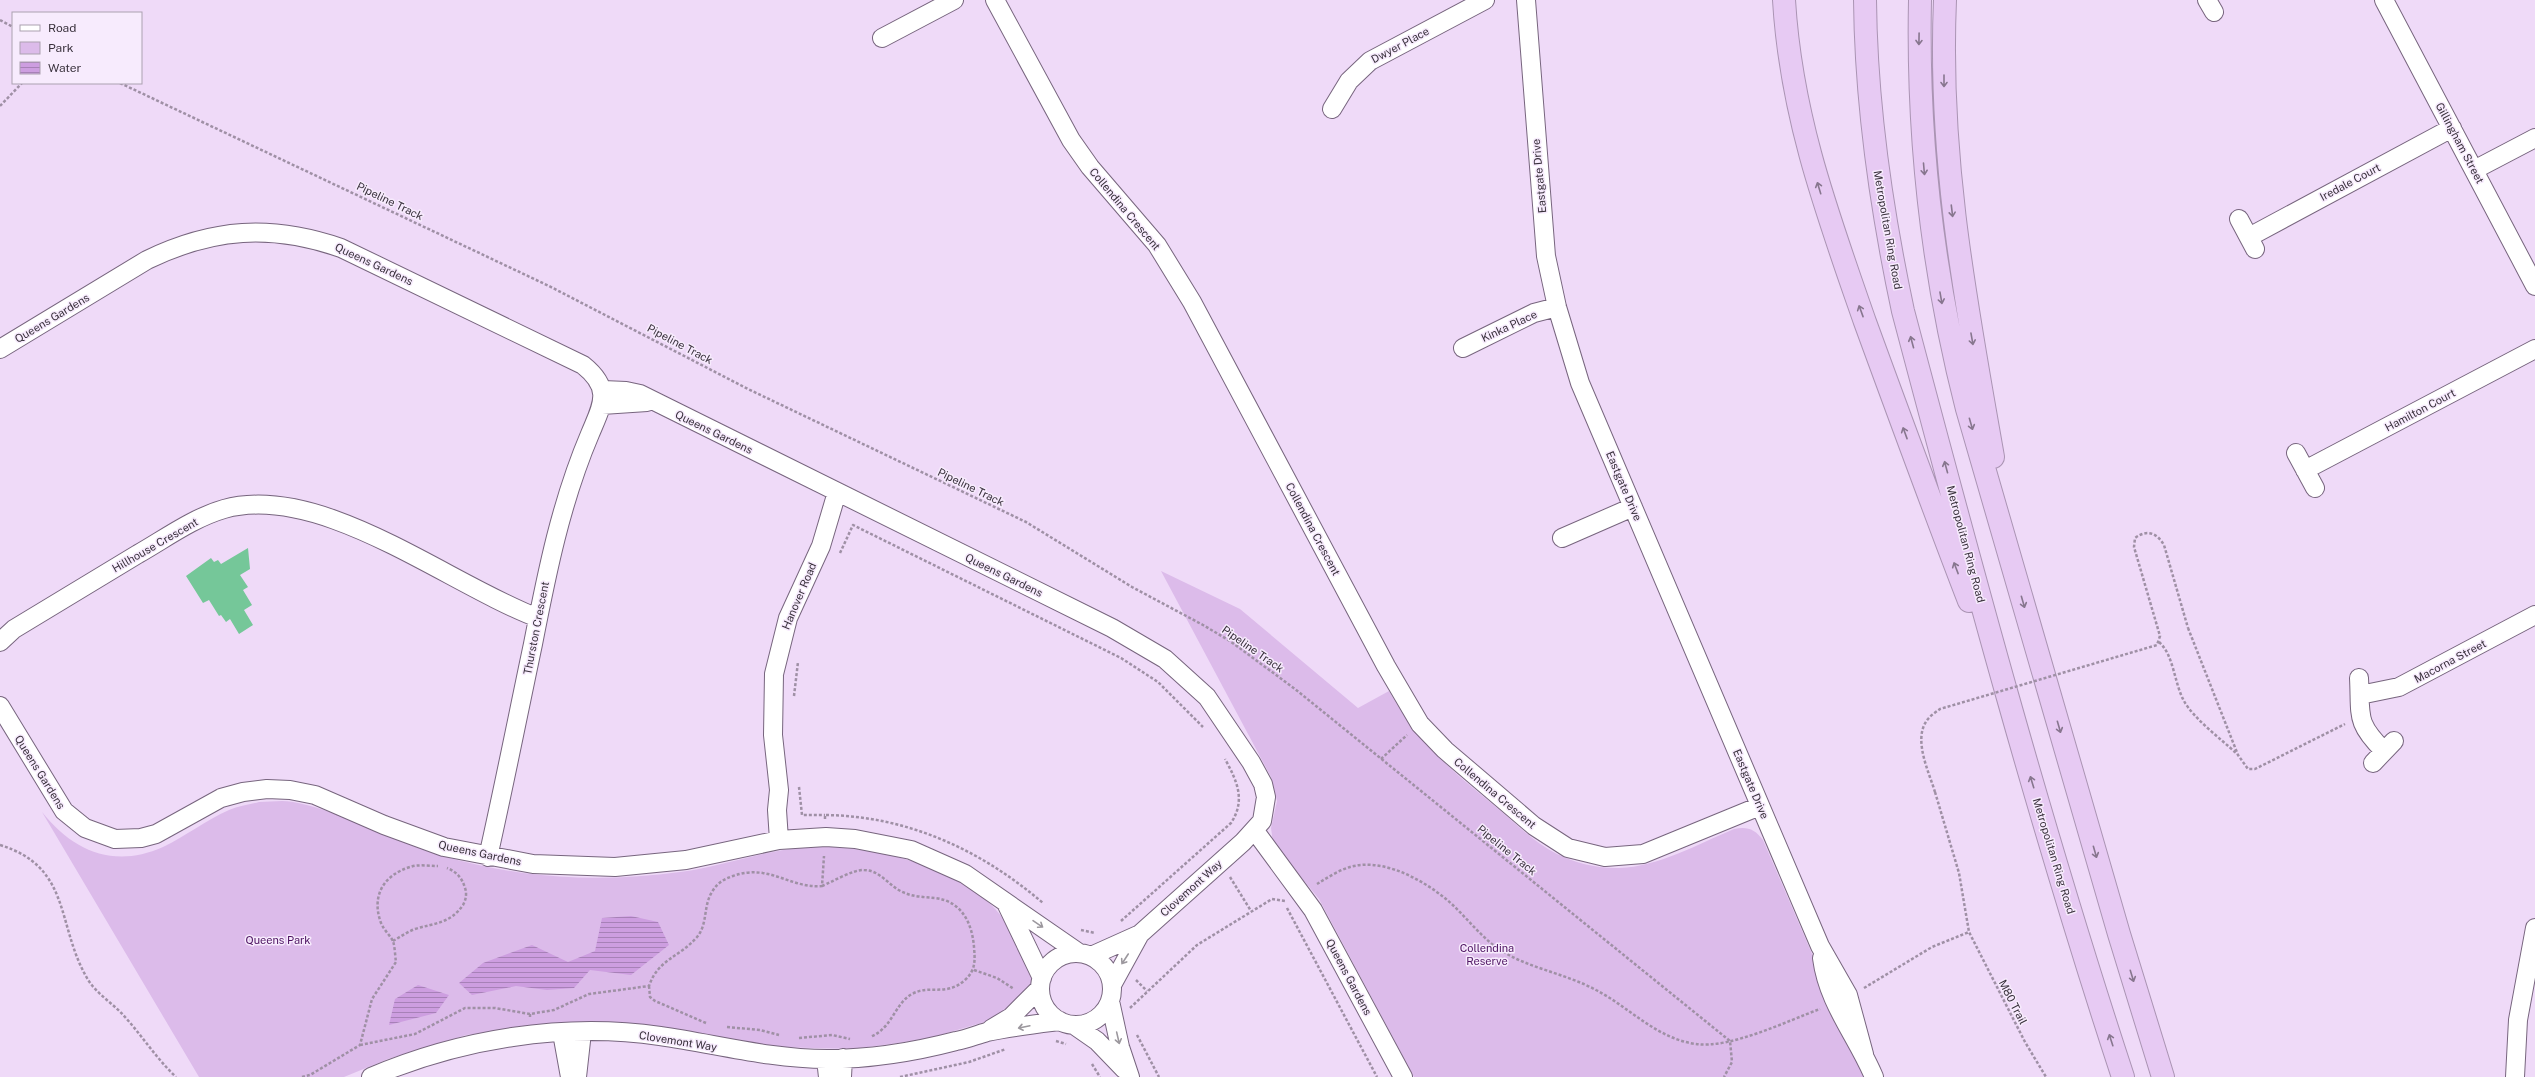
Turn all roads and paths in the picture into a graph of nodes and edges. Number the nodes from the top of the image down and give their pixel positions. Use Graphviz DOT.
graph roads {
  1 [pos="954,0"];
  2 [pos="995,0"];
  3 [pos="1486,0"];
  4 [pos="1526,0"];
  5 [pos="1784,0"];
  6 [pos="1865,0"];
  7 [pos="1920,0"];
  8 [pos="1945,0"];
  9 [pos="2384,0"];
  10 [pos="0,20"];
  11 [pos="12,26"];
  12 [pos="882,38"];
  13 [pos="21,84"];
  14 [pos="122,84"];
  15 [pos="0,106"];
  16 [pos="1332,109"];
  17 [pos="2452,128"];
  18 [pos="2535,138"];
  19 [pos="2474,170"];
  20 [pos="2239,219"];
  21 [pos="2535,286"];
  22 [pos="1557,307"];
  23 [pos="1463,348"];
  24 [pos="0,349"];
  25 [pos="2535,349"];
  26 [pos="602,397"];
  27 [pos="2296,453"];
  28 [pos="2305,470"];
  29 [pos="2315,488"];
  30 [pos="837,492"];
  31 [pos="853,500"];
  32 [pos="1633,507"];
  33 [pos="1562,538"];
  34 [pos="821,546"];
  35 [pos="836,560"];
  36 [pos="2012,564"];
  37 [pos="540,610"];
  38 [pos="2535,615"];
  39 [pos="7,632"];
  40 [pos="0,642"];
  41 [pos="2159,642"];
  42 [pos="799,655"];
  43 [pos="793,699"];
  44 [pos="0,706"];
  45 [pos="2010,708"];
  46 [pos="2360,719"];
  47 [pos="1420,724"];
  48 [pos="1205,729"];
  49 [pos="2384,752"];
  50 [pos="2238,755"];
  51 [pos="1224,758"];
  52 [pos="1381,759"];
  53 [pos="799,786"];
  54 [pos="1760,806"];
  55 [pos="825,815"];
  56 [pos="1249,836"];
  57 [pos="826,837"];
  58 [pos="786,839"];
  59 [pos="0,845"];
  60 [pos="444,847"];
  61 [pos="488,857"];
  62 [pos="439,866"];
  63 [pos="822,886"];
  64 [pos="1302,894"];
  65 [pos="1005,902"];
  66 [pos="1284,902"];
  67 [pos="1046,906"];
  68 [pos="1117,924"];
  69 [pos="1075,928"];
  70 [pos="2535,928"];
  71 [pos="1969,932"];
  72 [pos="1099,933"];
  73 [pos="1140,934"];
  74 [pos="393,941"];
  75 [pos="1085,955"];
  76 [pos="1041,983"];
  77 [pos="649,986"];
  78 [pos="1111,993"];
  79 [pos="1841,999"];
  80 [pos="530,1014"];
  81 [pos="1067,1023"];
  82 [pos="713,1025"];
  83 [pos="720,1026"];
  84 [pos="1123,1026"];
  85 [pos="582,1032"];
  86 [pos="987,1032"];
  87 [pos="562,1033"];
  88 [pos="529,1035"];
  89 [pos="785,1037"];
  90 [pos="793,1038"];
  91 [pos="864,1039"];
  92 [pos="855,1040"];
  93 [pos="1730,1041"];
  94 [pos="360,1045"];
  95 [pos="1012,1047"];
  96 [pos="835,1058"];
  97 [pos="1129,1076"];
  98 [pos="176,1077"];
  99 [pos="302,1077"];
  100 [pos="370,1077"];
  101 [pos="570,1077"];
  102 [pos="577,1077"];
  103 [pos="828,1077"];
  104 [pos="842,1077"];
  105 [pos="900,1077"];
  106 [pos="1159,1077"];
  107 [pos="1377,1077"];
  108 [pos="1403,1077"];
  109 [pos="1724,1077"];
  110 [pos="1874,1077"];
  111 [pos="2046,1077"];
  112 [pos="2123,1077"];
  113 [pos="2163,1077"];
  114 [pos="2515,1077"];
  1 -- 12 [label="street"];
  2 -- 47 [label="street, Collendina Crescent"];
  3 -- 16 [label="street, Dwyer Place"];
  4 -- 22 [label="street, Eastgate Drive"];
  45 -- 5 [label="highway, one-way"];
  45 -- 6 [label="highway, Metropolitan Ring Road, one-way"];
  7 -- 36 [label="highway, one-way"];
  8 -- 36 [label="highway, one-way"];
  9 -- 17 [label="street, Gillingham Street"];
  10 -- 11 [label="path"];
  13 -- 15 [label="path"];
  14 -- 52 [label="path, Pipeline Track"];
  17 -- 19 [label="street, Gillingham Street"];
  17 -- 20 [label="street, Iredale Court"];
  18 -- 19 [label="street"];
  19 -- 21 [label="street, Gillingham Street"];
  22 -- 23 [label="street, Kinka Place"];
  22 -- 32 [label="street, Eastgate Drive"];
  24 -- 26 [label="street, Queens Gardens"];
  25 -- 28 [label="street, Hamilton Court"];
  26 -- 30 [label="street, Queens Gardens"];
  26 -- 37 [label="street, Thurston Crescent"];
  27 -- 28 [label="street"];
  28 -- 29 [label="street"];
  30 -- 31 [label="street, Queens Gardens"];
  30 -- 34 [label="street, Hanover Road"];
  31 -- 34 [label="street, Hanover Road"];
  31 -- 56 [label="street, Queens Gardens"];
  32 -- 33 [label="street"];
  32 -- 54 [label="street, Eastgate Drive"];
  34 -- 58 [label="street, Hanover Road"];
  35 -- 48 [label="path"];
  36 -- 113 [label="highway, one-way"];
  37 -- 39 [label="street, Hillhouse Crescent"];
  37 -- 61 [label="street, Thurston Crescent"];
  38 -- 46 [label="street, Macorna Street"];
  39 -- 40 [label="street, Hillhouse Crescent"];
  41 -- 50 [label="path"];
  41 -- 50 [label="path, bridge"];
  41 -- 71 [label="path, M80 Trail, bridge"];
  42 -- 43 [label="path"];
  44 -- 60 [label="street, Queens Gardens"];
  112 -- 45 [label="highway, Metropolitan Ring Road, one-way"];
  46 -- 49 [label="street"];
  46 -- 50 [label="path"];
  47 -- 52 [label="path"];
  47 -- 54 [label="street, Collendina Crescent"];
  51 -- 68 [label="path"];
  52 -- 93 [label="path, Pipeline Track"];
  53 -- 55 [label="path"];
  54 -- 79 [label="street, Eastgate Drive"];
  55 -- 57 [label="path"];
  55 -- 67 [label="path"];
  56 -- 64 [label="street, Queens Gardens"];
  56 -- 73 [label="street, Clovemont Way"];
  57 -- 58 [label="street, Queens Gardens"];
  57 -- 63 [label="path"];
  57 -- 65 [label="street, Queens Gardens"];
  58 -- 61 [label="street, Queens Gardens"];
  59 -- 98 [label="path"];
  60 -- 61 [label="street, Queens Gardens"];
  60 -- 62 [label="path"];
  62 -- 74 [label="path"];
  62 -- 74 [label="path"];
  63 -- 77 [label="path"];
  63 -- 91 [label="path"];
  64 -- 66 [label="path"];
  64 -- 93 [label="path"];
  64 -- 108 [label="street, Queens Gardens"];
  65 -- 75 [label="street, Queens Gardens, one-way"];
  65 -- 76 [label="street, Queens Gardens"];
  66 -- 84 [label="path"];
  66 -- 107 [label="path"];
  69 -- 72 [label="path"];
  70 -- 114 [label="street"];
  71 -- 79 [label="path"];
  71 -- 111 [label="path, M80 Trail"];
  73 -- 75 [label="street, Clovemont Way"];
  73 -- 78 [label="street, Clovemont Way, one-way"];
  74 -- 94 [label="path"];
  75 -- 76 [label="street"];
  75 -- 78 [label="street"];
  76 -- 81 [label="street"];
  76 -- 86 [label="street, Clovemont Way"];
  77 -- 80 [label="path"];
  77 -- 82 [label="path"];
  78 -- 81 [label="street"];
  78 -- 84 [label="street"];
  79 -- 93 [label="path"];
  79 -- 110 [label="street, Eastgate Drive"];
  80 -- 88 [label="path"];
  80 -- 94 [label="path"];
  81 -- 86 [label="street, Clovemont Way, one-way"];
  81 -- 97 [label="street"];
  83 -- 89 [label="path"];
  84 -- 97 [label="street, one-way"];
  84 -- 106 [label="path"];
  85 -- 87 [label="street, Clovemont Way"];
  85 -- 96 [label="street, Clovemont Way"];
  85 -- 102 [label="street"];
  86 -- 96 [label="street, Clovemont Way"];
  87 -- 88 [label="street, Clovemont Way"];
  87 -- 101 [label="street"];
  88 -- 100 [label="street, Clovemont Way"];
  90 -- 92 [label="path"];
  93 -- 109 [label="path"];
  94 -- 99 [label="path"];
  95 -- 105 [label="path"];
  96 -- 103 [label="street"];
  96 -- 104 [label="street"];
}
